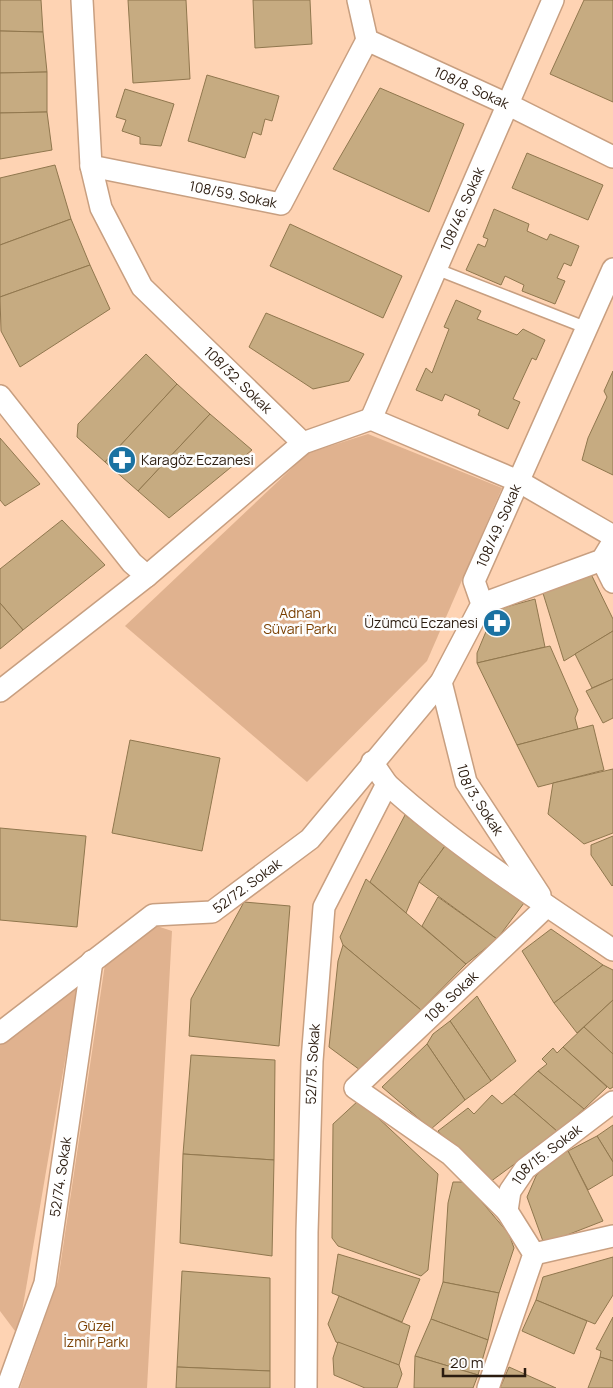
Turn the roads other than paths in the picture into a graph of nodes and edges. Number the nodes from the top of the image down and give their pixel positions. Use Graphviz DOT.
graph roads {
  1 [pos="82,0"];
  2 [pos="358,0"];
  3 [pos="554,0"];
  4 [pos="367,40"];
  5 [pos="509,105"];
  6 [pos="613,157"];
  7 [pos="91,166"];
  8 [pos="436,268"];
  9 [pos="613,269"];
  10 [pos="587,328"];
  11 [pos="0,396"];
  12 [pos="371,419"];
  13 [pos="303,443"];
  14 [pos="518,481"];
  15 [pos="613,536"];
  16 [pos="613,542"];
  17 [pos="602,560"];
  18 [pos="150,574"];
  19 [pos="613,582"];
  20 [pos="482,604"];
  21 [pos="442,682"];
  22 [pos="0,691"];
  23 [pos="372,762"];
  24 [pos="387,784"];
  25 [pos="547,906"];
  26 [pos="613,950"];
  27 [pos="92,961"];
  28 [pos="0,1033"];
  29 [pos="613,1102"];
  30 [pos="507,1211"];
  31 [pos="613,1236"];
  32 [pos="534,1254"];
  33 [pos="7,1388"];
  34 [pos="306,1388"];
  35 [pos="488,1388"];
  1 -- 7 [label="street, 108/32. Sokak"];
  2 -- 4 [label="street"];
  3 -- 5 [label="street, 108/46. Sokak"];
  4 -- 5 [label="street, 108/8. Sokak"];
  4 -- 7 [label="street, 108/59. Sokak"];
  5 -- 6 [label="street, 108/8. Sokak"];
  5 -- 8 [label="street, 108/46. Sokak"];
  7 -- 13 [label="street, 108/32. Sokak"];
  8 -- 10 [label="lane"];
  8 -- 12 [label="street, 108/46. Sokak"];
  9 -- 10 [label="street, 108/49. Sokak"];
  10 -- 14 [label="street, 108/49. Sokak"];
  11 -- 18 [label="street"];
  12 -- 13 [label="street"];
  12 -- 14 [label="street"];
  13 -- 18 [label="street"];
  14 -- 15 [label="street"];
  14 -- 20 [label="street, 108/49. Sokak"];
  16 -- 17 [label="street"];
  17 -- 19 [label="street"];
  17 -- 20 [label="street"];
  18 -- 22 [label="street"];
  20 -- 21 [label="street"];
  21 -- 23 [label="street"];
  21 -- 25 [label="street, 108/3. Sokak"];
  23 -- 24 [label="street"];
  23 -- 27 [label="street, 52/72. Sokak"];
  24 -- 25 [label="street, 108/3. Sokak"];
  24 -- 34 [label="street, 52/75. Sokak"];
  25 -- 26 [label="street, 108/3. Sokak"];
  25 -- 30 [label="street, 108. Sokak"];
  27 -- 28 [label="street, 52/72. Sokak"];
  27 -- 33 [label="street, 52/74. Sokak"];
  29 -- 30 [label="street, 108/15. Sokak"];
  30 -- 32 [label="street"];
  31 -- 32 [label="street"];
  32 -- 35 [label="street"];
}
